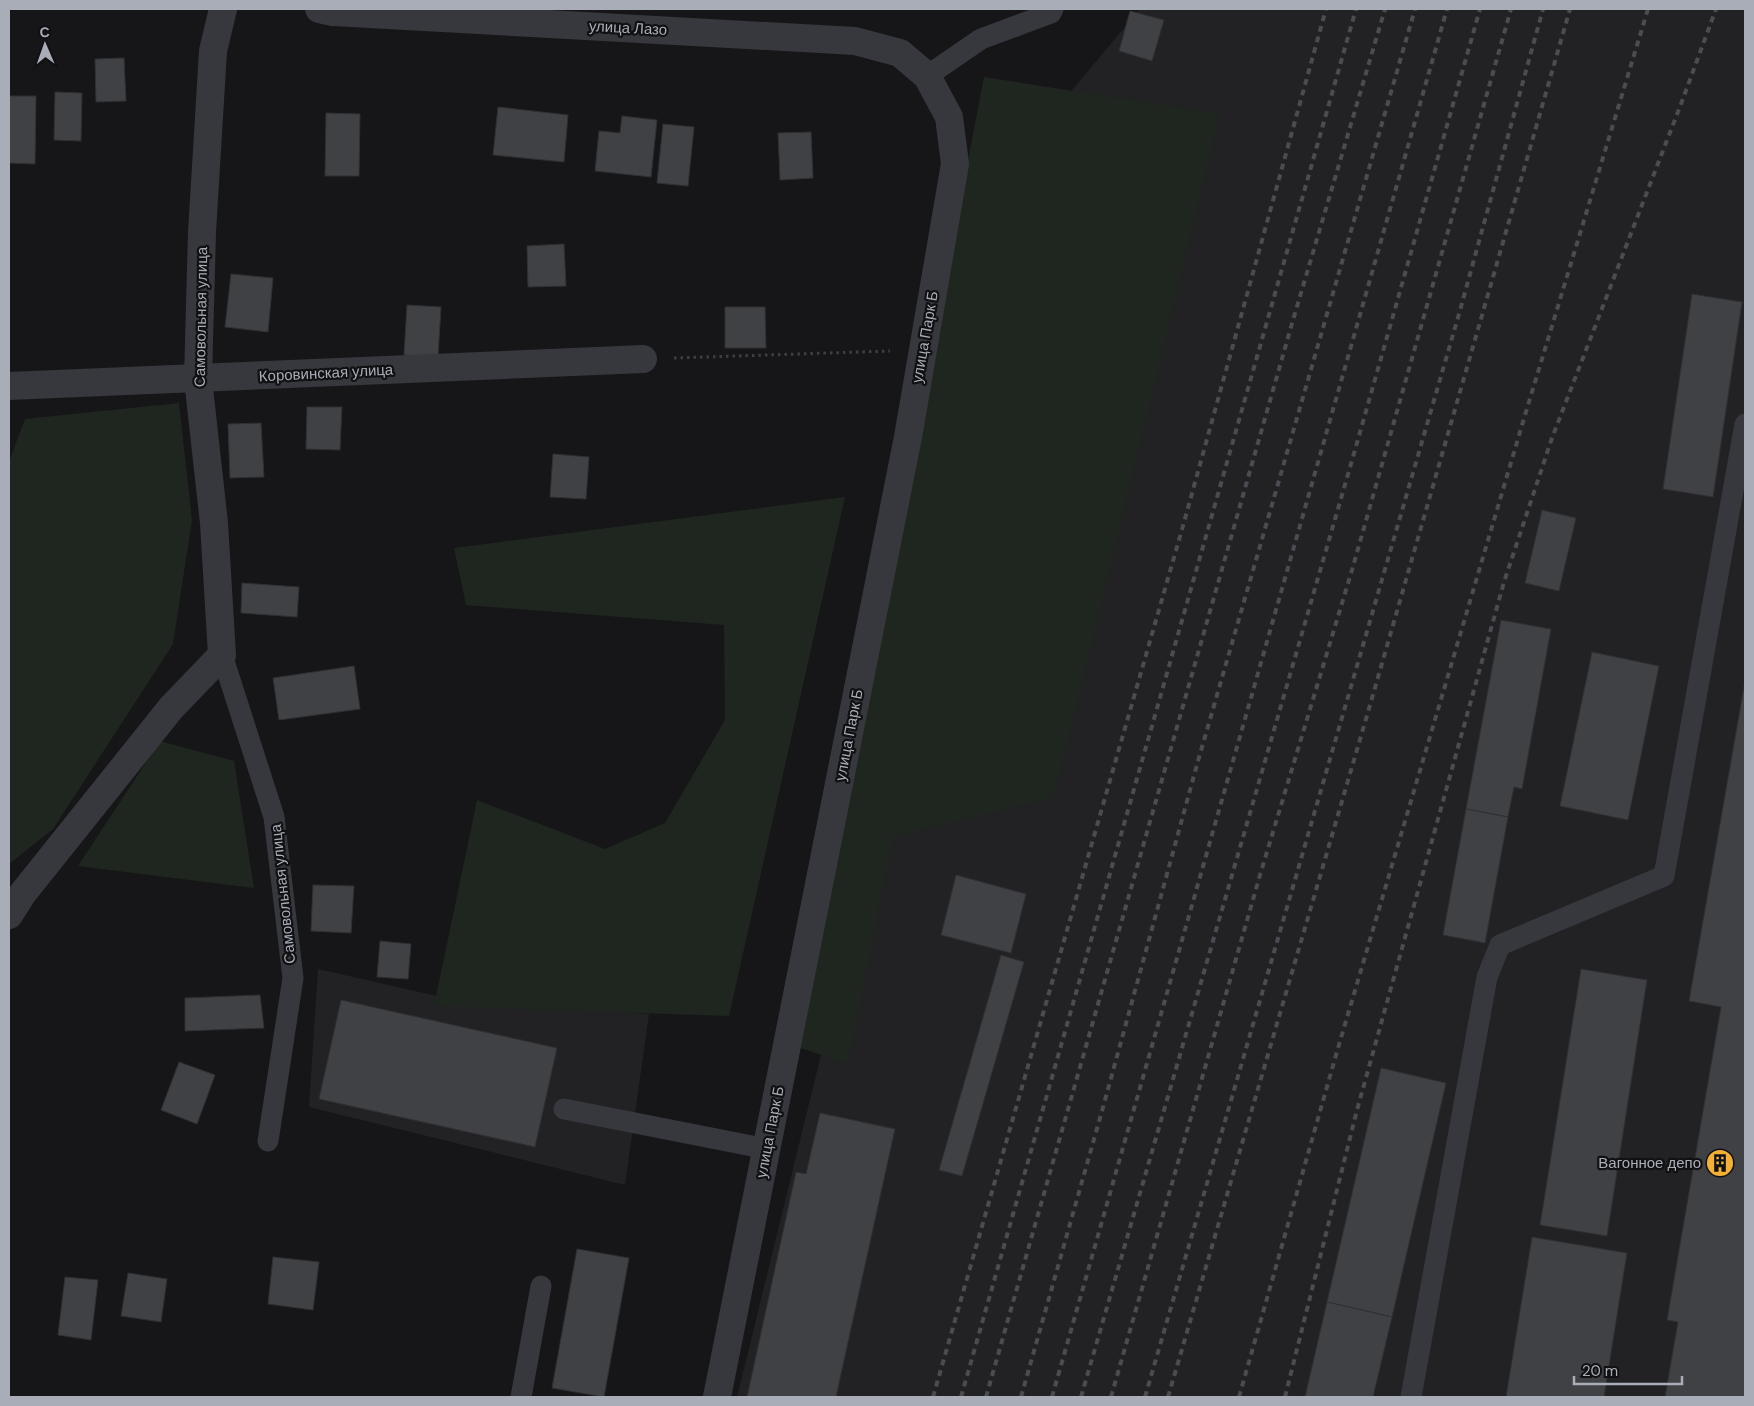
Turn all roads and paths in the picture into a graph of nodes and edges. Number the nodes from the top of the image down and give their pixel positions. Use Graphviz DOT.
graph roads {
  1 [pos="223,9"];
  2 [pos="319,9"];
  3 [pos="1053,9"];
  4 [pos="927,76"];
  5 [pos="923,350"];
  6 [pos="643,359"];
  7 [pos="198,379"];
  8 [pos="9,386"];
  9 [pos="1745,424"];
  10 [pos="222,655"];
  11 [pos="9,915"];
  12 [pos="564,1109"];
  13 [pos="268,1140"];
  14 [pos="767,1149"];
  15 [pos="541,1286"];
  16 [pos="521,1397"];
  17 [pos="717,1397"];
  18 [pos="1411,1397"];
  1 -- 7 [label="street, Самовольная улица"];
  2 -- 4 [label="street, улица Лазо"];
  3 -- 4 [label="lane"];
  4 -- 5 [label="street, улица Парк Б"];
  5 -- 6 [label="path"];
  5 -- 14 [label="street, улица Парк Б"];
  6 -- 7 [label="street, Коровинская улица"];
  7 -- 8 [label="street, Коровинская улица"];
  7 -- 10 [label="street, Самовольная улица"];
  9 -- 18 [label="lane"];
  10 -- 11 [label="street"];
  10 -- 13 [label="lane, Самовольная улица"];
  12 -- 14 [label="lane"];
  14 -- 17 [label="street, улица Парк Б"];
  15 -- 16 [label="lane"];
}
